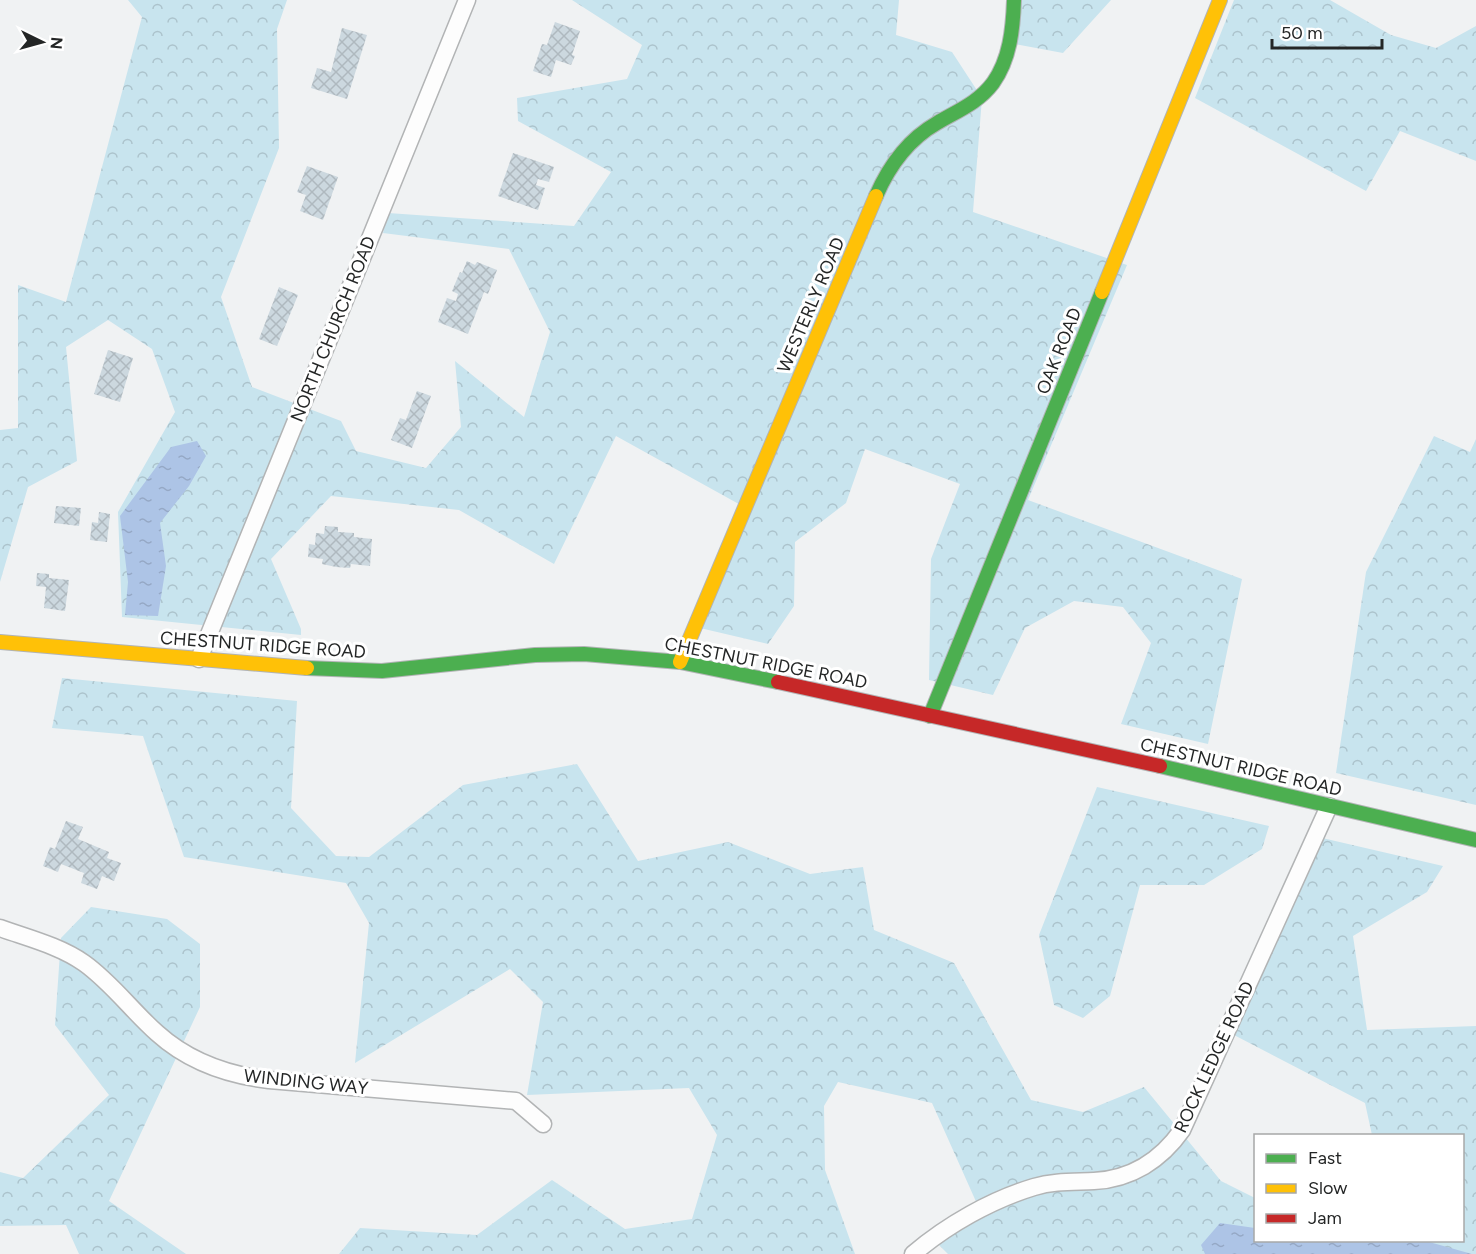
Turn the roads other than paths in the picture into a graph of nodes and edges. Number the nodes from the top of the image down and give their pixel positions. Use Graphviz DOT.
graph roads {
  1 [pos="466,0"];
  2 [pos="1014,0"];
  3 [pos="1220,0"];
  4 [pos="0,642"];
  5 [pos="200,659"];
  6 [pos="680,662"];
  7 [pos="930,716"];
  8 [pos="1329,806"];
  9 [pos="1476,840"];
  10 [pos="0,928"];
  11 [pos="543,1124"];
  12 [pos="914,1254"];
  1 -- 5 [label="street, NORTH CHURCH ROAD"];
  2 -- 6 [label="street, WESTERLY ROAD"];
  3 -- 7 [label="street, OAK ROAD"];
  4 -- 5 [label="street, CHESTNUT RIDGE ROAD"];
  5 -- 6 [label="street, CHESTNUT RIDGE ROAD"];
  6 -- 7 [label="street, CHESTNUT RIDGE ROAD"];
  7 -- 8 [label="street, CHESTNUT RIDGE ROAD"];
  8 -- 9 [label="street, CHESTNUT RIDGE ROAD"];
  8 -- 12 [label="street, ROCK LEDGE ROAD"];
  10 -- 11 [label="street, WINDING WAY"];
}
